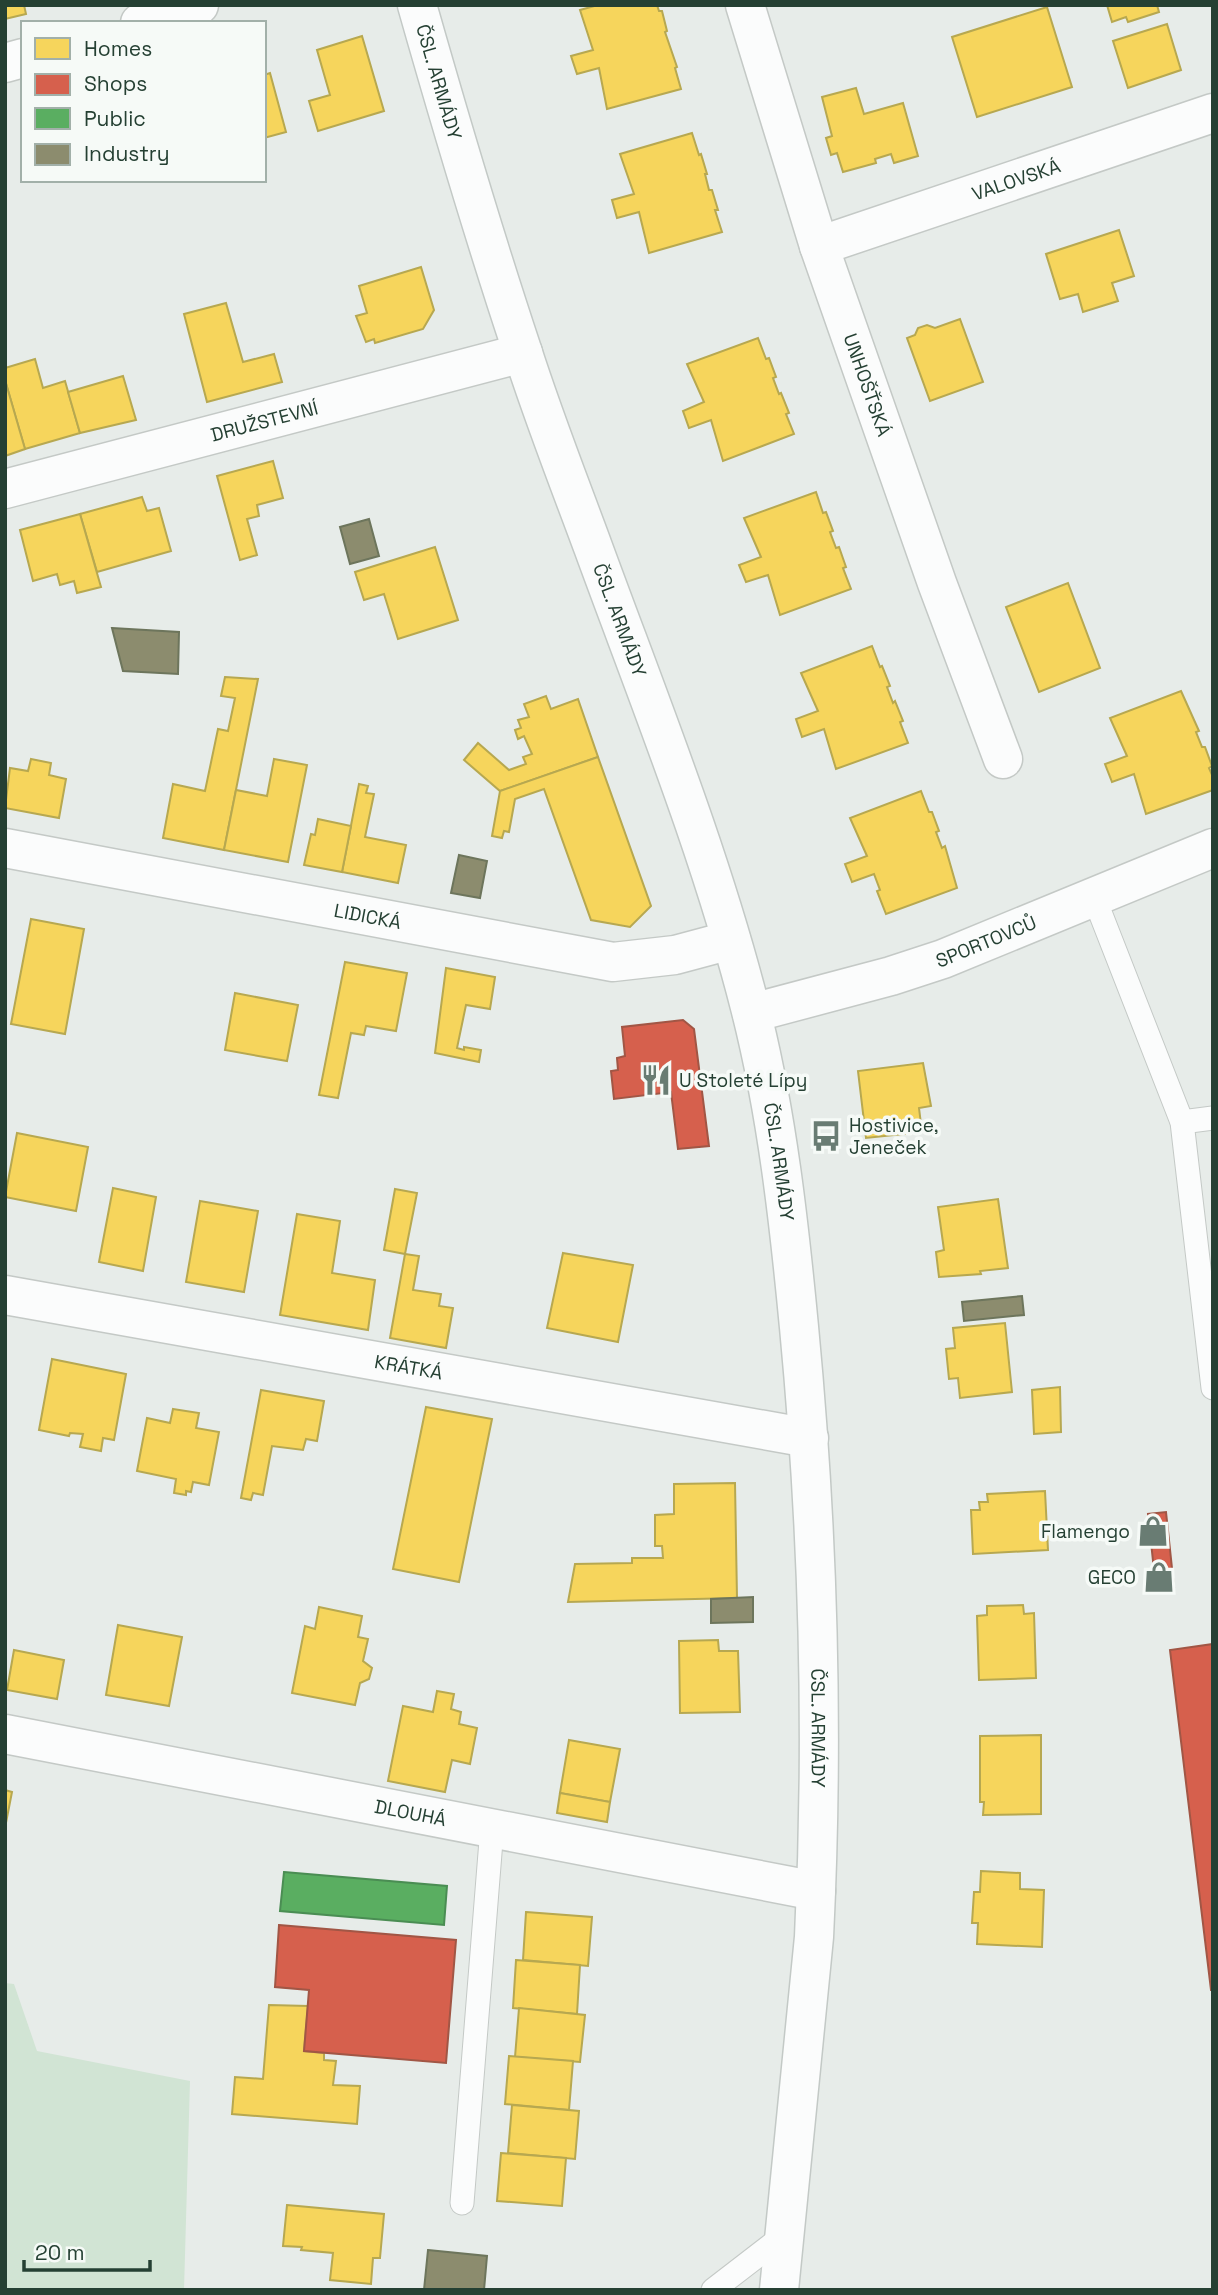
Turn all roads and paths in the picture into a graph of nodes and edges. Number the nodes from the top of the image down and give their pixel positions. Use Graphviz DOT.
graph roads {
  1 [pos="199,5"];
  2 [pos="417,5"];
  3 [pos="745,5"];
  4 [pos="147,21"];
  5 [pos="1213,113"];
  6 [pos="819,246"];
  7 [pos="523,353"];
  8 [pos="5,489"];
  9 [pos="1003,759"];
  10 [pos="5,848"];
  11 [pos="1213,848"];
  12 [pos="1094,897"];
  13 [pos="731,940"];
  14 [pos="752,1013"];
  15 [pos="1213,1118"];
  16 [pos="1182,1122"];
  17 [pos="5,1295"];
  18 [pos="1213,1388"];
  19 [pos="809,1438"];
  20 [pos="5,1734"];
  21 [pos="492,1828"];
  22 [pos="816,1891"];
  23 [pos="462,2203"];
  24 [pos="783,2236"];
  25 [pos="713,2290"];
  26 [pos="779,2290"];
  1 -- 4 [label="street"];
  2 -- 7 [label="street, ČSL. ARMÁDY"];
  3 -- 6 [label="street, UNHOŠŤSKÁ"];
  5 -- 6 [label="street, VALOVSKÁ"];
  6 -- 9 [label="street, UNHOŠŤSKÁ"];
  7 -- 8 [label="street, DRUŽSTEVNÍ"];
  7 -- 13 [label="street, ČSL. ARMÁDY"];
  10 -- 13 [label="street, LIDICKÁ"];
  11 -- 12 [label="street, SPORTOVCŮ"];
  12 -- 14 [label="street, SPORTOVCŮ"];
  12 -- 16 [label="lane"];
  13 -- 14 [label="street, ČSL. ARMÁDY"];
  14 -- 19 [label="street, ČSL. ARMÁDY"];
  15 -- 16 [label="lane"];
  16 -- 18 [label="lane"];
  17 -- 19 [label="street, KRÁTKÁ"];
  19 -- 22 [label="street, ČSL. ARMÁDY"];
  20 -- 21 [label="street, DLOUHÁ"];
  21 -- 22 [label="street, DLOUHÁ"];
  21 -- 23 [label="lane"];
  22 -- 24 [label="street, ČSL. ARMÁDY"];
  24 -- 25 [label="lane"];
  24 -- 26 [label="street, ČSL. ARMÁDY"];
}
